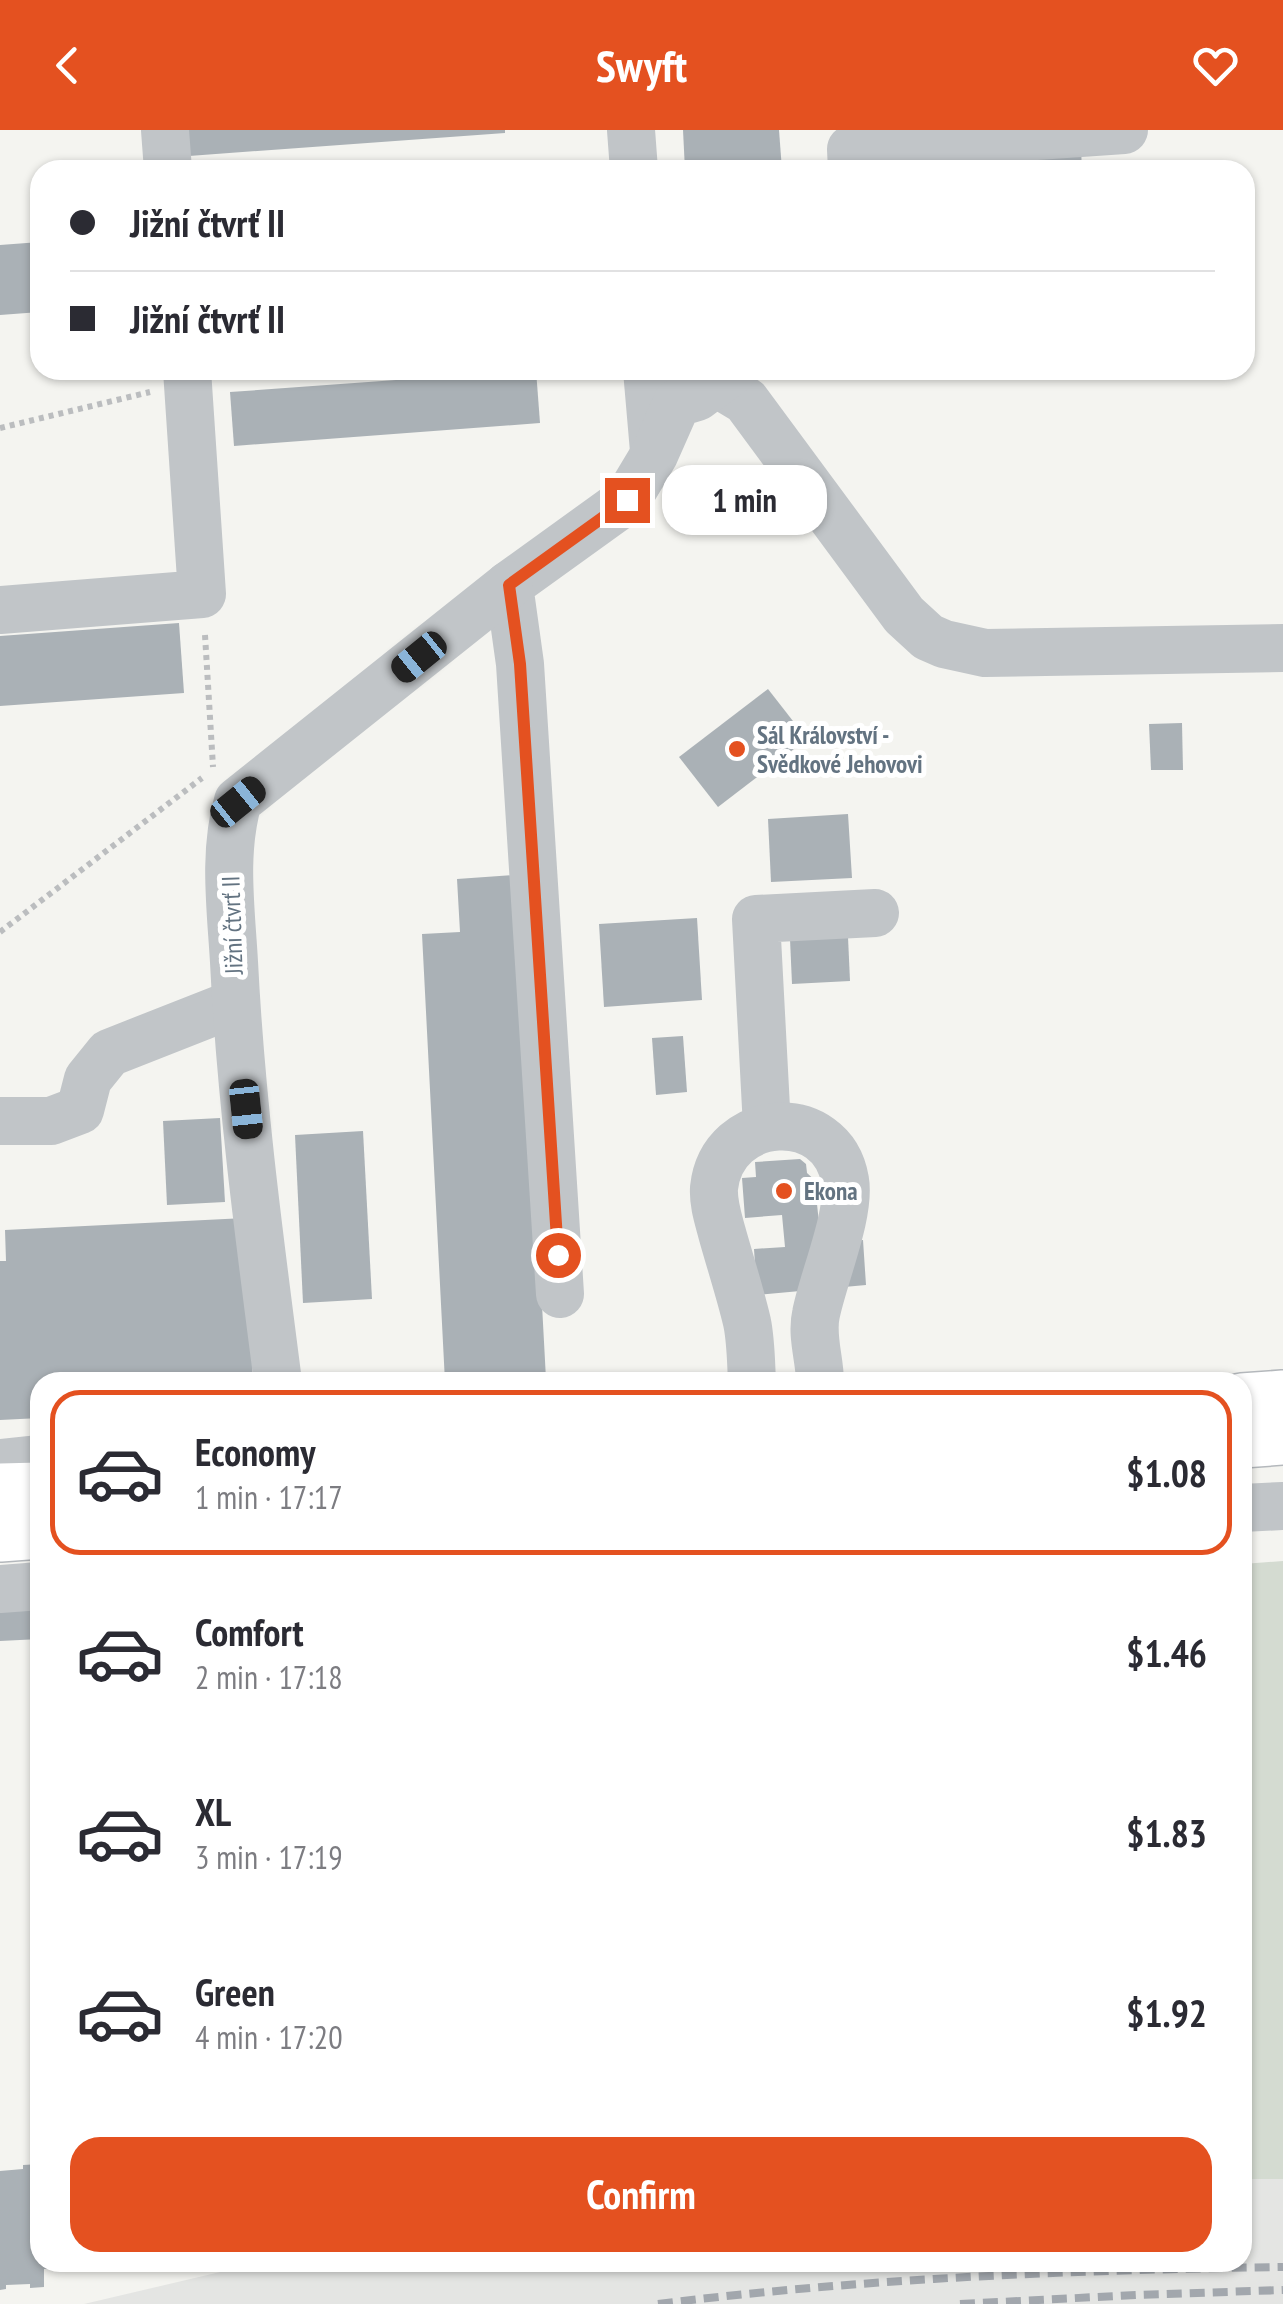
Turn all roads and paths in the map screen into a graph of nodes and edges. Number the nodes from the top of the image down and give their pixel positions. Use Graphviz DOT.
graph roads {
  1 [pos="164,130"];
  2 [pos="631,130"];
  3 [pos="1125,137"];
  4 [pos="851,159"];
  5 [pos="167,160"];
  6 [pos="633,160"];
  7 [pos="176,380"];
  8 [pos="187,380"];
  9 [pos="648,380"];
  10 [pos="719,380"];
  11 [pos="728,380"];
  12 [pos="0,428"];
  13 [pos="654,454"];
  14 [pos="509,585"];
  15 [pos="202,594"];
  16 [pos="0,610"];
  17 [pos="1283,648"];
  18 [pos="213,770"];
  19 [pos="875,913"];
  20 [pos="236,1003"];
  21 [pos="0,1121"];
  22 [pos="767,1127"];
  23 [pos="560,1294"];
  24 [pos="818,1364"];
  25 [pos="277,1372"];
  26 [pos="748,1372"];
  27 [pos="1283,1398"];
  28 [pos="1252,1400"];
  29 [pos="1283,1437"];
  30 [pos="1252,1439"];
  31 [pos="30,1459"];
  32 [pos="0,1463"];
  33 [pos="30,1490"];
  34 [pos="0,1491"];
  35 [pos="1283,1506"];
  36 [pos="1252,1508"];
  37 [pos="30,1532"];
  38 [pos="0,1534"];
  39 [pos="30,1587"];
  40 [pos="0,1589"];
  1 -- 5 [label="street"];
  2 -- 6 [label="street"];
  3 -- 4 [label="street"];
  7 -- 12 [label="path"];
  8 -- 15 [label="street"];
  9 -- 13 [label="street"];
  10 -- 13 [label="street, Jižní čtvrť II"];
  11 -- 17 [label="street"];
  13 -- 14 [label="street, Jižní čtvrť II"];
  14 -- 20 [label="street, Jižní čtvrť II"];
  14 -- 23 [label="street"];
  15 -- 16 [label="street"];
  15 -- 18 [label="path"];
  19 -- 22 [label="street"];
  20 -- 21 [label="street"];
  20 -- 25 [label="street, Jižní čtvrť II"];
  22 -- 24 [label="street"];
  22 -- 26 [label="street"];
  27 -- 28 [label="main road"];
  29 -- 30 [label="main road"];
  31 -- 32 [label="street"];
  33 -- 34 [label="main road"];
  35 -- 36 [label="street"];
  37 -- 38 [label="main road"];
  39 -- 40 [label="street"];
}
